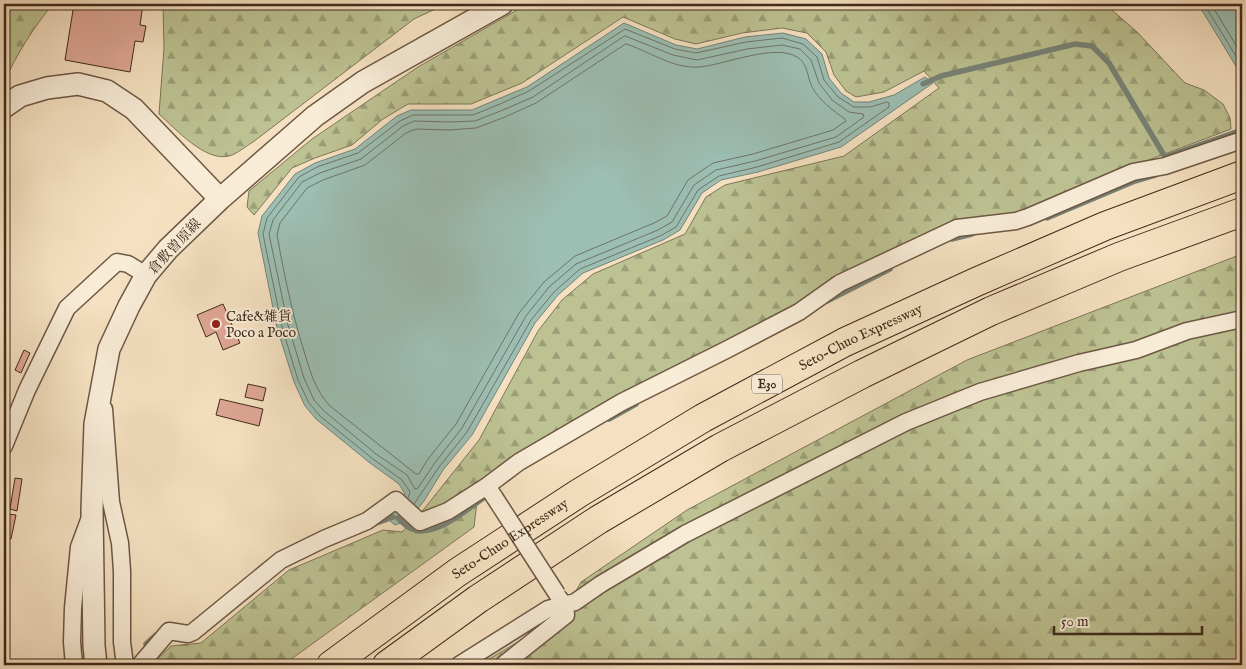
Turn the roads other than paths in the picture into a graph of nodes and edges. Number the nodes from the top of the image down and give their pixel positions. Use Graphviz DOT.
graph roads {
  1 [pos="502,4"];
  2 [pos="4,107"];
  3 [pos="1242,140"];
  4 [pos="1242,175"];
  5 [pos="220,199"];
  6 [pos="1242,212"];
  7 [pos="146,275"];
  8 [pos="1242,319"];
  9 [pos="102,387"];
  10 [pos="4,446"];
  11 [pos="491,492"];
  12 [pos="92,510"];
  13 [pos="561,600"];
  14 [pos="74,665"];
  15 [pos="96,665"];
  16 [pos="124,665"];
  17 [pos="140,665"];
  18 [pos="330,665"];
  19 [pos="388,665"];
  20 [pos="459,665"];
  21 [pos="503,665"];
  1 -- 5 [label="street, 倉敷曽原線"];
  2 -- 5 [label="street"];
  3 -- 11 [label="street"];
  4 -- 18 [label="highway, Seto-Chuo Expressway / E30"];
  5 -- 7 [label="street, 倉敷曽原線"];
  6 -- 19 [label="highway, E30"];
  7 -- 9 [label="street, 倉敷曽原線"];
  7 -- 10 [label="street"];
  8 -- 13 [label="street"];
  9 -- 12 [label="street, 倉敷曽原線"];
  9 -- 16 [label="street"];
  11 -- 13 [label="street, bridge"];
  11 -- 17 [label="street"];
  12 -- 14 [label="street"];
  12 -- 15 [label="street, 倉敷曽原線"];
  13 -- 20 [label="street"];
  13 -- 21 [label="street"];
}
